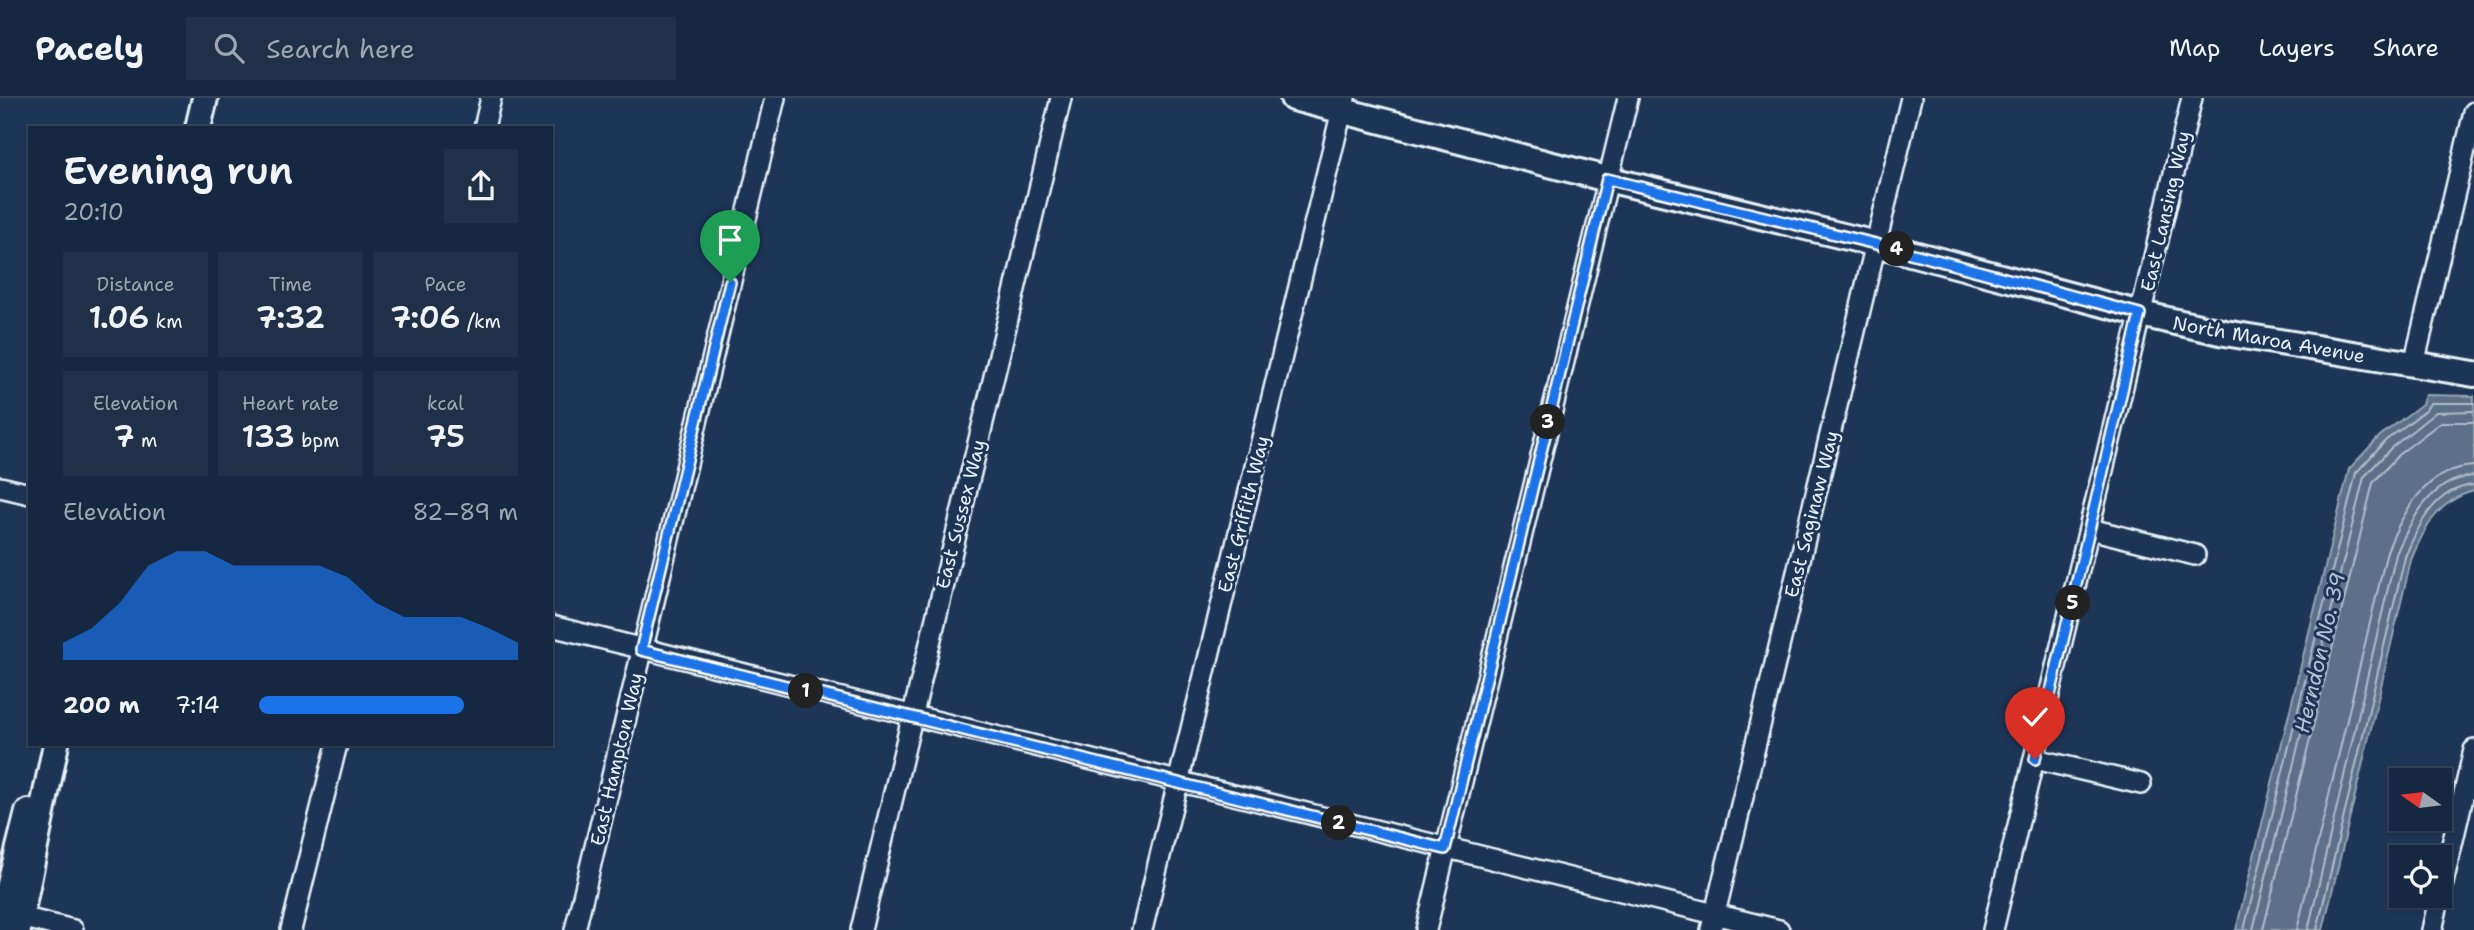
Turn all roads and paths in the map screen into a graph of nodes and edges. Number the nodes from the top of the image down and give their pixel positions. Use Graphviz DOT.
graph roads {
  1 [pos="205,98"];
  2 [pos="491,98"];
  3 [pos="775,98"];
  4 [pos="1061,98"];
  5 [pos="1293,98"];
  6 [pos="1628,98"];
  7 [pos="1911,98"];
  8 [pos="2192,98"];
  9 [pos="1343,104"];
  10 [pos="2474,112"];
  11 [pos="198,126"];
  12 [pos="484,126"];
  13 [pos="1607,179"];
  14 [pos="1876,244"];
  15 [pos="2140,314"];
  16 [pos="2414,364"];
  17 [pos="2474,374"];
  18 [pos="0,487"];
  19 [pos="28,494"];
  20 [pos="2090,529"];
  21 [pos="2195,555"];
  22 [pos="553,627"];
  23 [pos="641,650"];
  24 [pos="911,717"];
  25 [pos="47,746"];
  26 [pos="55,746"];
  27 [pos="337,746"];
  28 [pos="2474,750"];
  29 [pos="2035,759"];
  30 [pos="1177,783"];
  31 [pos="2141,784"];
  32 [pos="1445,849"];
  33 [pos="8,919"];
  34 [pos="1713,922"];
  35 [pos="73,930"];
  36 [pos="291,930"];
  37 [pos="575,930"];
  38 [pos="860,930"];
  39 [pos="1142,930"];
  40 [pos="1426,930"];
  41 [pos="1780,930"];
  42 [pos="1993,930"];
  43 [pos="2432,930"];
  1 -- 11 [label="main road"];
  2 -- 12 [label="street"];
  3 -- 23 [label="street, East Hampton Way"];
  4 -- 24 [label="street, East Sussex Way"];
  5 -- 9 [label="main road, North Maroa Avenue"];
  6 -- 13 [label="street"];
  7 -- 14 [label="street, East Saginaw Way"];
  8 -- 15 [label="street, East Lansing Way"];
  9 -- 13 [label="main road, North Maroa Avenue"];
  9 -- 30 [label="street, East Griffith Way"];
  10 -- 16 [label="street"];
  13 -- 14 [label="main road, North Maroa Avenue"];
  13 -- 32 [label="street"];
  14 -- 15 [label="main road, North Maroa Avenue"];
  14 -- 34 [label="street, East Saginaw Way"];
  15 -- 16 [label="main road, North Maroa Avenue"];
  15 -- 20 [label="street, East Lansing Way"];
  16 -- 17 [label="main road, North Maroa Avenue"];
  18 -- 19 [label="street"];
  20 -- 21 [label="street"];
  20 -- 29 [label="street, East Lansing Way"];
  22 -- 23 [label="street"];
  23 -- 24 [label="street"];
  23 -- 37 [label="street, East Hampton Way"];
  24 -- 30 [label="street"];
  24 -- 38 [label="street, East Sussex Way"];
  25 -- 33 [label="main road"];
  26 -- 33 [label="main road"];
  27 -- 36 [label="street"];
  28 -- 43 [label="street"];
  29 -- 31 [label="street"];
  29 -- 42 [label="street, East Lansing Way"];
  30 -- 32 [label="street"];
  30 -- 39 [label="street, East Griffith Way"];
  32 -- 34 [label="street"];
  32 -- 40 [label="street"];
  33 -- 35 [label="street"];
  34 -- 41 [label="street"];
}
